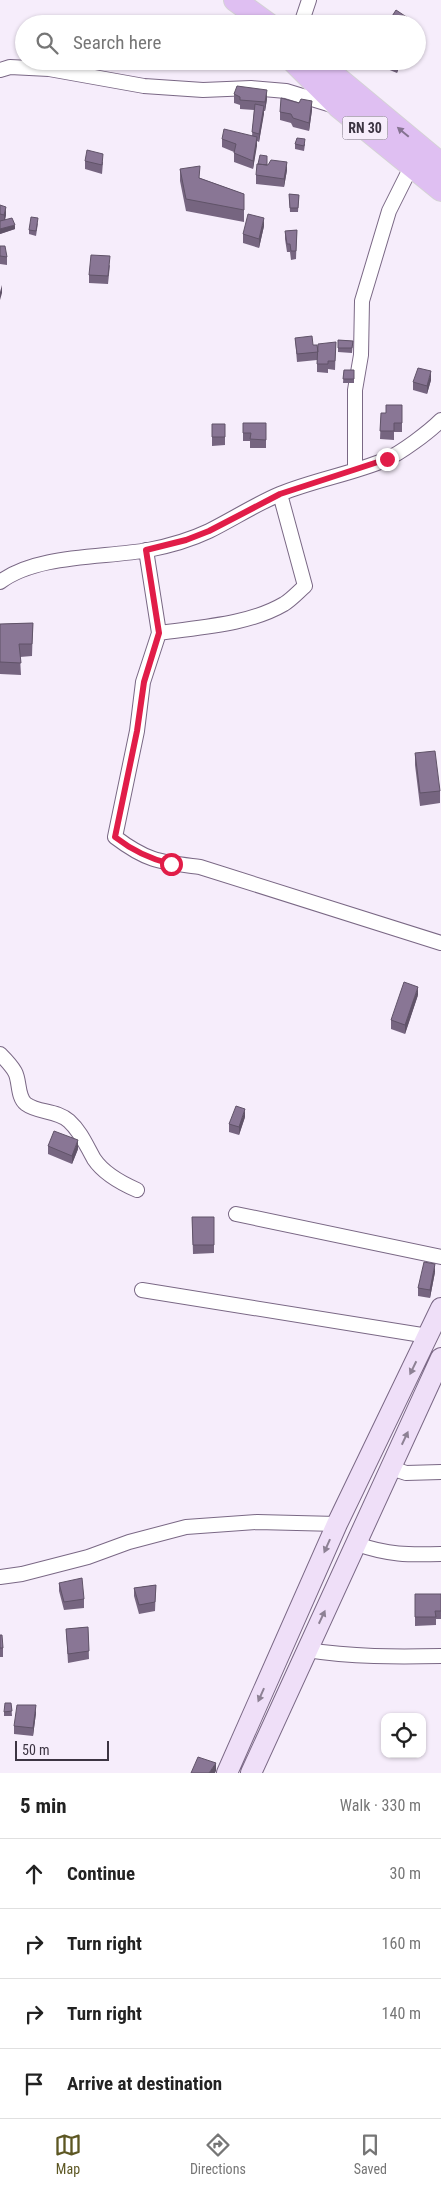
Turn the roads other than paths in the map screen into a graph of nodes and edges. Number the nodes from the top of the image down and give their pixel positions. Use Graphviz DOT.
graph roads {
  1 [pos="231,0"];
  2 [pos="235,0"];
  3 [pos="310,0"];
  4 [pos="246,15"];
  5 [pos="256,15"];
  6 [pos="304,15"];
  7 [pos="15,67"];
  8 [pos="0,70"];
  9 [pos="55,70"];
  10 [pos="302,70"];
  11 [pos="328,70"];
  12 [pos="339,107"];
  13 [pos="441,164"];
  14 [pos="411,166"];
  15 [pos="441,190"];
  16 [pos="441,420"];
  17 [pos="355,470"];
  18 [pos="280,494"];
  19 [pos="146,550"];
  20 [pos="0,582"];
  21 [pos="159,633"];
  22 [pos="441,943"];
  23 [pos="0,1054"];
  24 [pos="137,1190"];
  25 [pos="236,1214"];
  26 [pos="441,1257"];
  27 [pos="142,1290"];
  28 [pos="441,1308"];
  29 [pos="428,1336"];
  30 [pos="441,1358"];
  31 [pos="390,1468"];
  32 [pos="441,1472"];
  33 [pos="337,1524"];
  34 [pos="357,1544"];
  35 [pos="441,1554"];
  36 [pos="3,1574"];
  37 [pos="22,1574"];
  38 [pos="0,1588"];
  39 [pos="307,1650"];
  40 [pos="441,1656"];
  41 [pos="227,1773"];
  42 [pos="251,1773"];
  1 -- 4 [label="main road"];
  2 -- 5 [label="main road"];
  3 -- 6 [label="street"];
  7 -- 8 [label="street"];
  9 -- 12 [label="street"];
  10 -- 12 [label="main road, RN 30"];
  13 -- 11 [label="main road, RN 30, one-way"];
  12 -- 14 [label="main road, RN 30"];
  14 -- 15 [label="main road, RN 30"];
  14 -- 17 [label="street"];
  16 -- 17 [label="street"];
  17 -- 18 [label="street"];
  18 -- 19 [label="street"];
  18 -- 21 [label="street"];
  19 -- 20 [label="street"];
  19 -- 21 [label="street"];
  21 -- 22 [label="street"];
  23 -- 24 [label="street"];
  25 -- 26 [label="street"];
  27 -- 29 [label="street"];
  28 -- 29 [label="street"];
  29 -- 33 [label="street, one-way"];
  31 -- 30 [label="street, one-way"];
  31 -- 32 [label="street"];
  31 -- 34 [label="street"];
  33 -- 37 [label="street"];
  33 -- 41 [label="street, one-way"];
  34 -- 35 [label="street"];
  39 -- 34 [label="street, one-way"];
  36 -- 37 [label="street"];
  37 -- 38 [label="street"];
  39 -- 40 [label="street"];
  39 -- 42 [label="street"];
}
